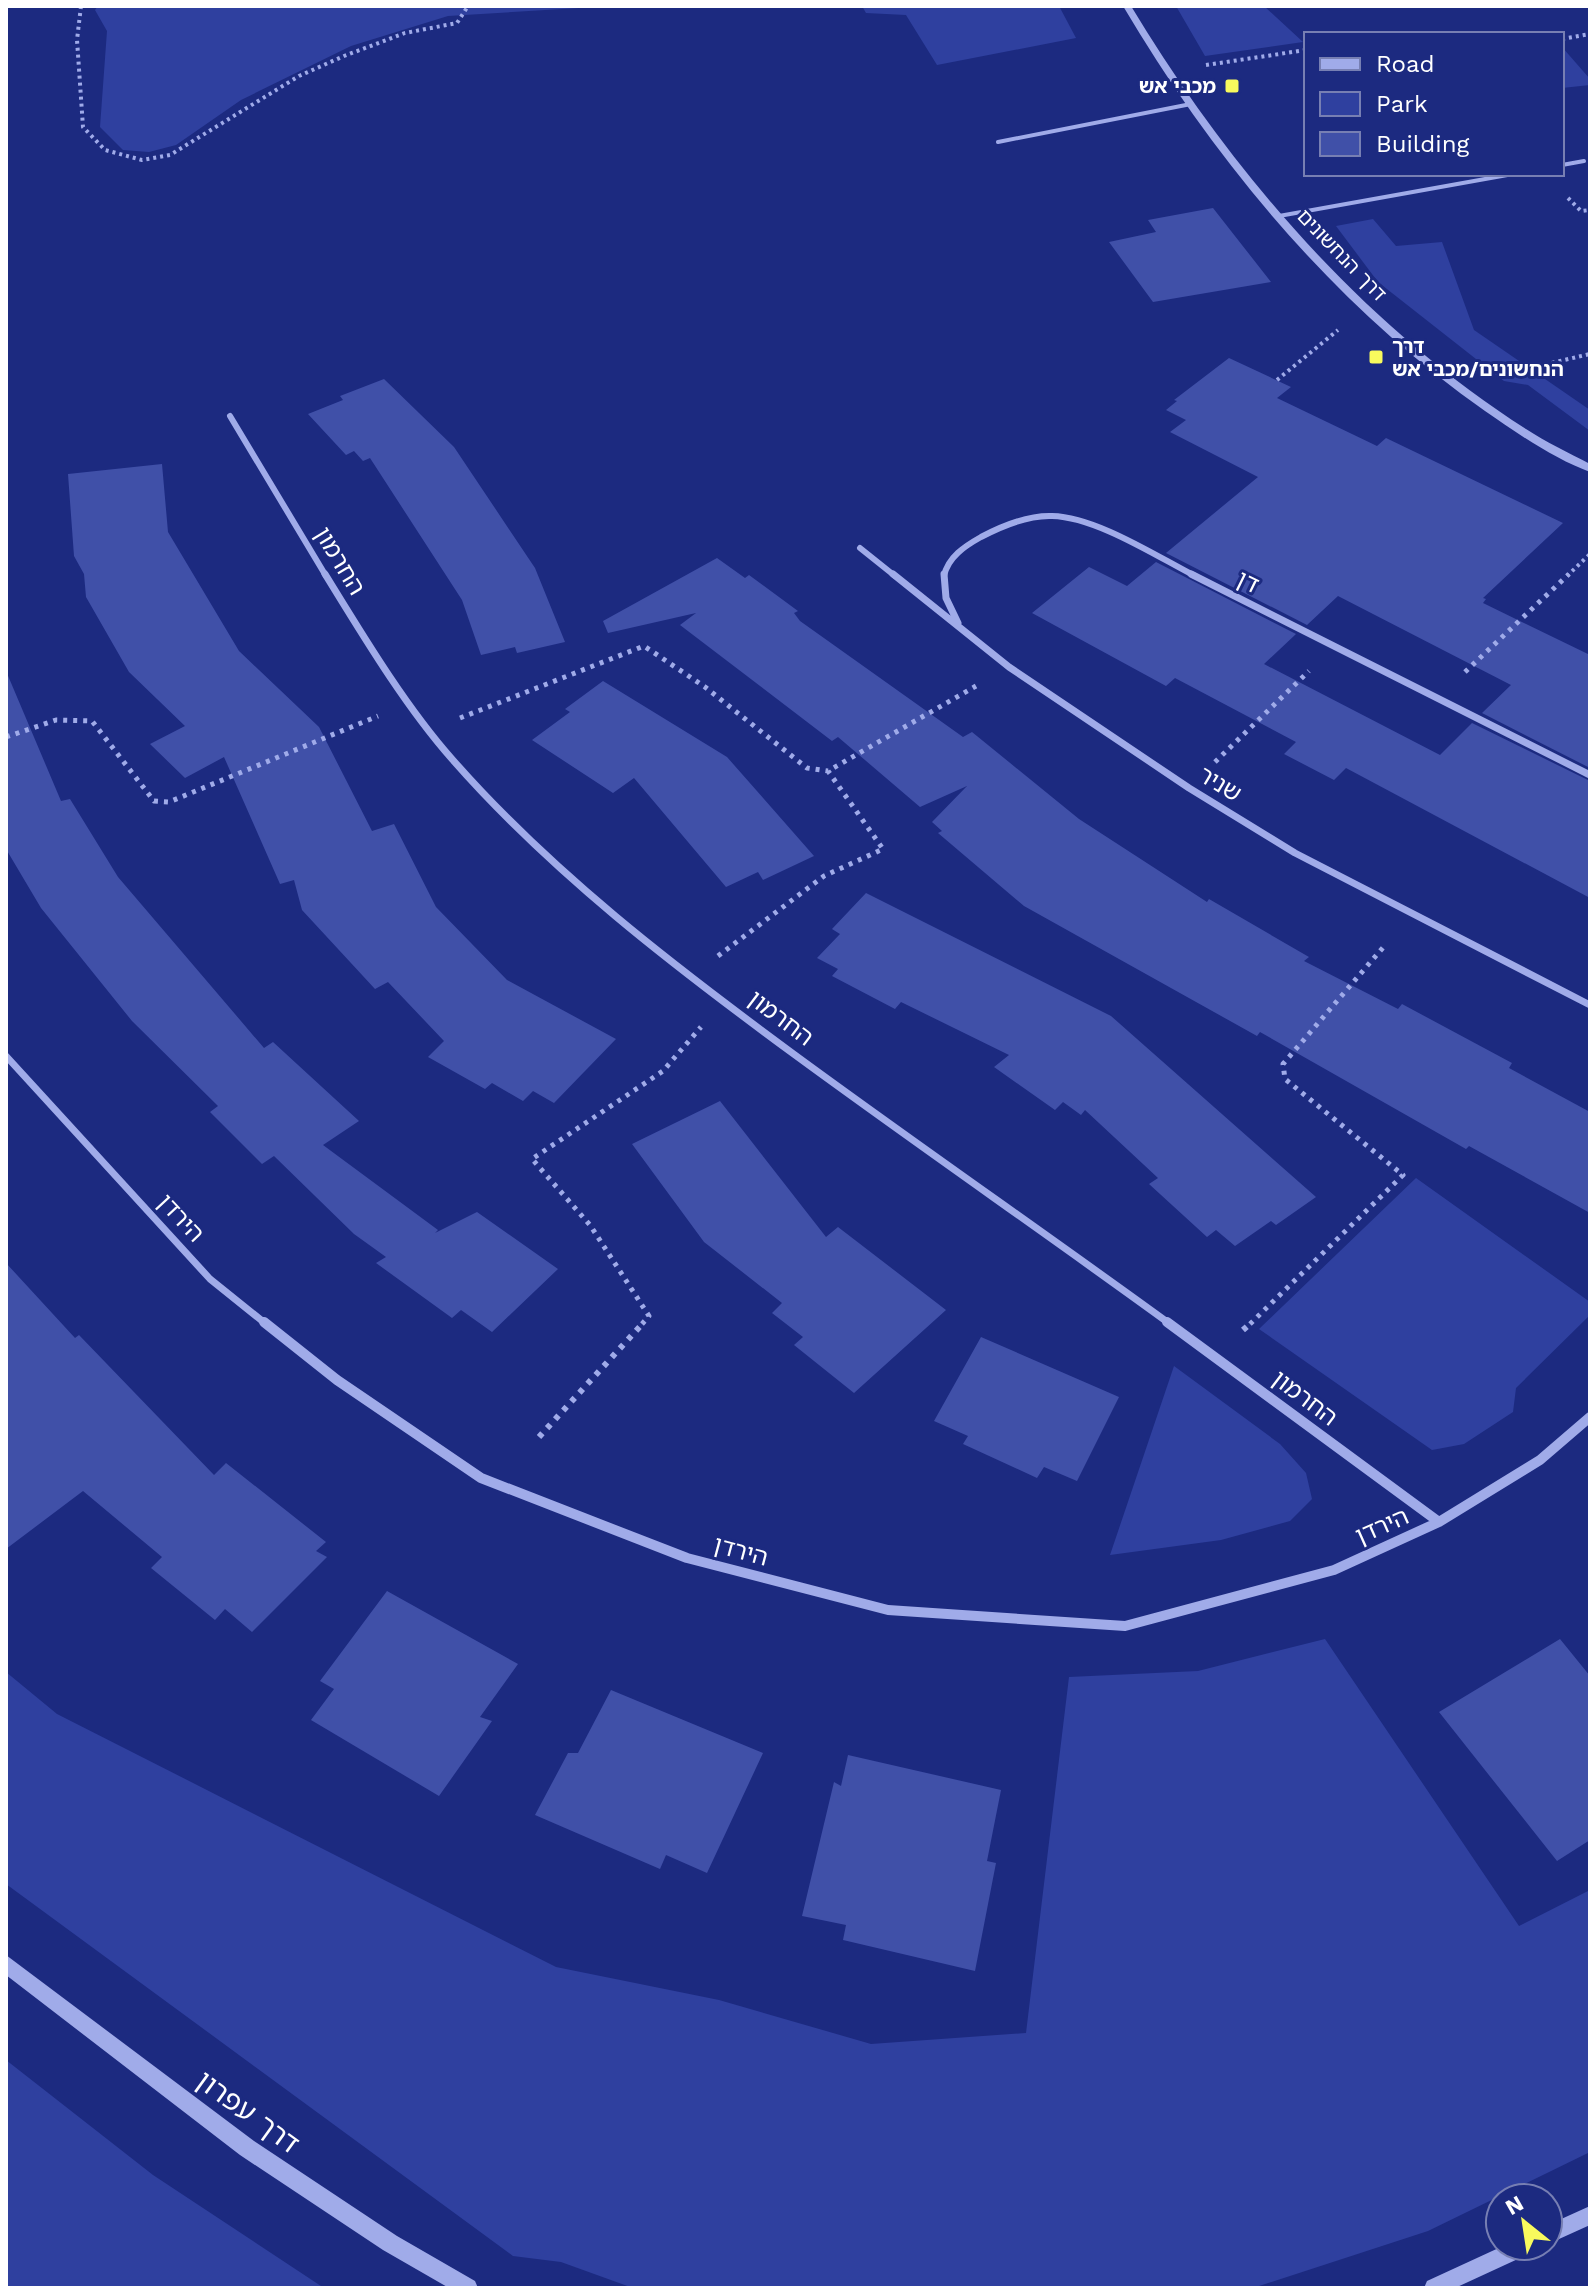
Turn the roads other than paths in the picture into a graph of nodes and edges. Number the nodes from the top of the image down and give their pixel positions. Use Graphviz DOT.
graph roads {
  1 [pos="1127,6"];
  2 [pos="1191,104"];
  3 [pos="998,142"];
  4 [pos="1584,161"];
  5 [pos="1564,165"];
  6 [pos="1502,176"];
  7 [pos="1279,216"];
  8 [pos="230,416"];
  9 [pos="1590,469"];
  10 [pos="860,548"];
  11 [pos="960,627"];
  12 [pos="1590,775"];
  13 [pos="1590,1005"];
  14 [pos="6,1056"];
  15 [pos="1590,1417"];
  16 [pos="1439,1522"];
  17 [pos="6,1964"];
  18 [pos="1590,2215"];
  19 [pos="1564,2227"];
  20 [pos="1490,2262"];
  21 [pos="468,2288"];
  22 [pos="1434,2288"];
  1 -- 2 [label="street, דרך הנחשונים"];
  2 -- 3 [label="lane"];
  2 -- 7 [label="street, דרך הנחשונים"];
  4 -- 5 [label="lane"];
  6 -- 7 [label="lane"];
  7 -- 9 [label="street, דרך הנחשונים"];
  8 -- 16 [label="street, החרמון"];
  10 -- 11 [label="street, שניר"];
  11 -- 12 [label="street, דן"];
  11 -- 13 [label="street, שניר"];
  14 -- 16 [label="street, הירדן"];
  15 -- 16 [label="street, הירדן"];
  17 -- 21 [label="street, דרך עפרון"];
  18 -- 19 [label="street"];
  20 -- 22 [label="street"];
}
